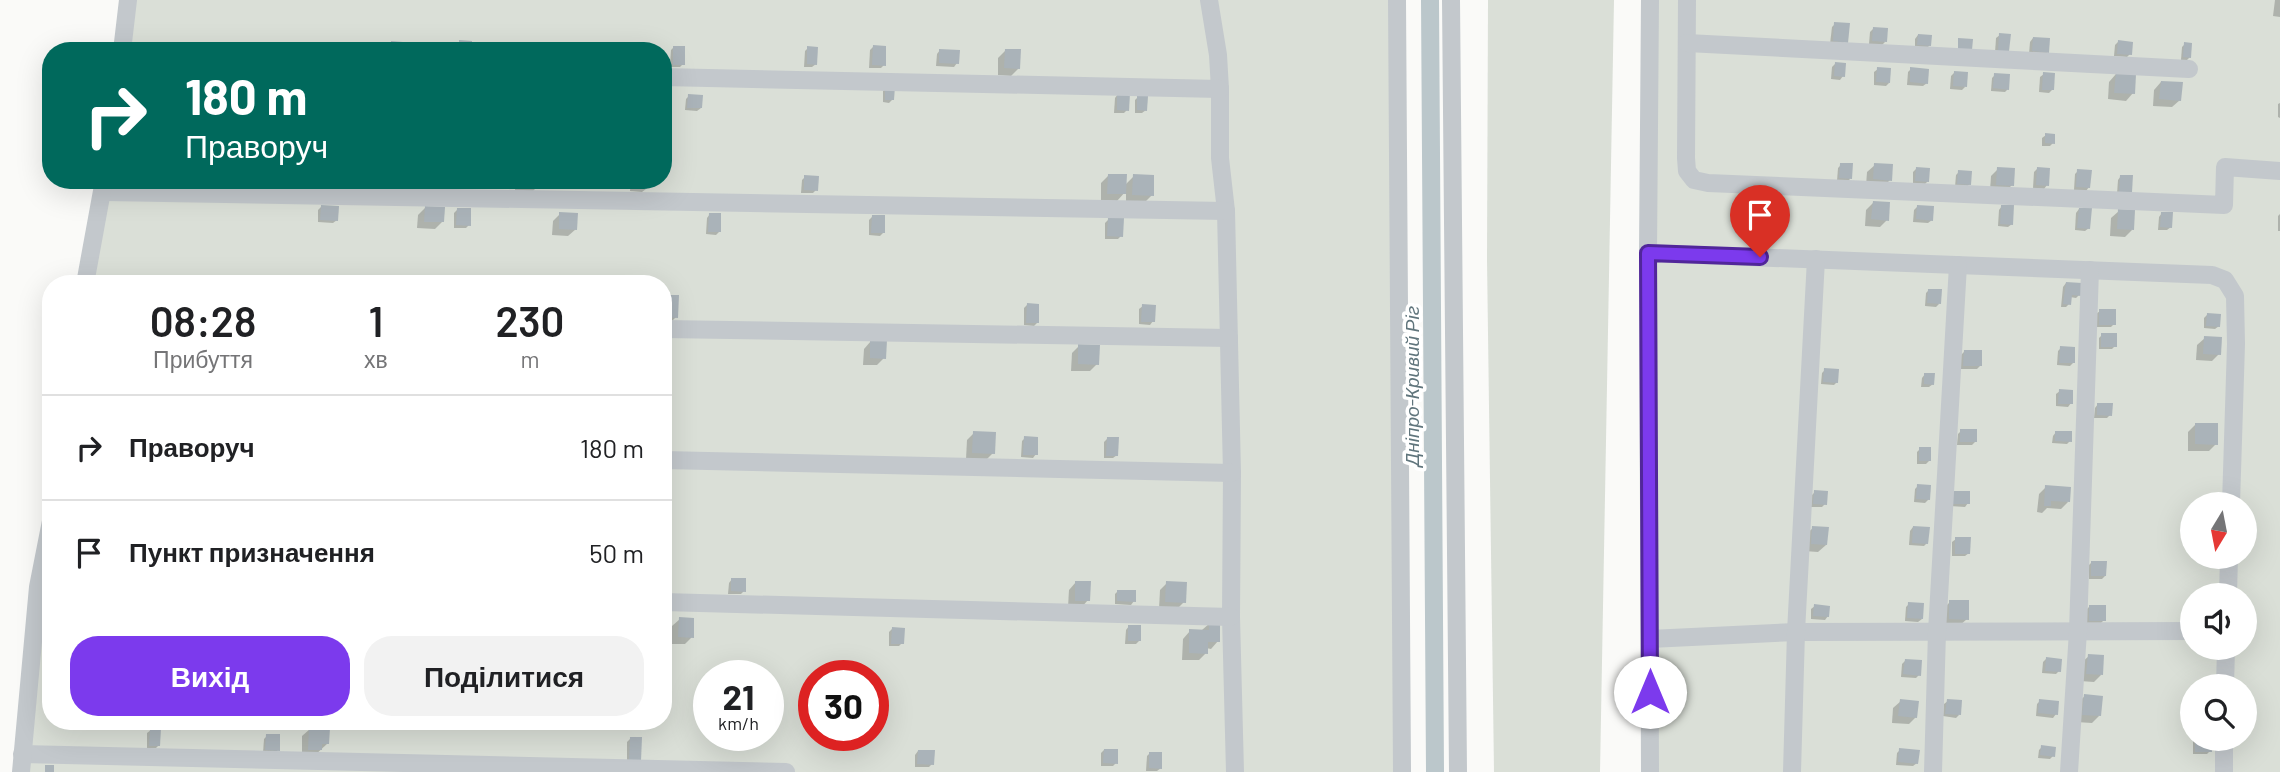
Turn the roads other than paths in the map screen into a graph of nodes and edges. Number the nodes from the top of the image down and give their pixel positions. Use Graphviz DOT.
graph roads {
  1 [pos="128,0"];
  2 [pos="1209,0"];
  3 [pos="1397,0"];
  4 [pos="1451,0"];
  5 [pos="1650,0"];
  6 [pos="1687,0"];
  7 [pos="123,42"];
  8 [pos="1687,43"];
  9 [pos="2189,69"];
  10 [pos="672,78"];
  11 [pos="1220,89"];
  12 [pos="2280,171"];
  13 [pos="103,189"];
  14 [pos="239,189"];
  15 [pos="1226,211"];
  16 [pos="1648,253"];
  17 [pos="1816,259"];
  18 [pos="1958,265"];
  19 [pos="2090,270"];
  20 [pos="87,275"];
  21 [pos="672,329"];
  22 [pos="1229,338"];
  23 [pos="672,460"];
  24 [pos="1232,473"];
  25 [pos="2231,492"];
  26 [pos="42,602"];
  27 [pos="672,602"];
  28 [pos="1231,617"];
  29 [pos="2078,631"];
  30 [pos="2180,631"];
  31 [pos="1796,632"];
  32 [pos="1937,632"];
  33 [pos="1650,639"];
  34 [pos="2224,751"];
  35 [pos="22,754"];
  36 [pos="21,772"];
  37 [pos="786,772"];
  38 [pos="1235,772"];
  39 [pos="1402,772"];
  40 [pos="1458,772"];
  41 [pos="1650,772"];
  42 [pos="1792,772"];
  43 [pos="1933,772"];
  44 [pos="2068,772"];
  45 [pos="2224,772"];
  1 -- 7 [label="street"];
  2 -- 11 [label="street"];
  3 -- 39 [label="street"];
  4 -- 40 [label="street"];
  5 -- 16 [label="street"];
  6 -- 8 [label="street"];
  8 -- 9 [label="street"];
  8 -- 12 [label="street"];
  10 -- 11 [label="street"];
  11 -- 15 [label="street"];
  13 -- 20 [label="street"];
  14 -- 15 [label="street"];
  15 -- 22 [label="street"];
  16 -- 17 [label="street"];
  16 -- 33 [label="street"];
  17 -- 18 [label="street"];
  17 -- 31 [label="street"];
  18 -- 19 [label="street"];
  18 -- 32 [label="street"];
  19 -- 25 [label="street"];
  19 -- 29 [label="street"];
  21 -- 22 [label="street"];
  22 -- 24 [label="street"];
  23 -- 24 [label="street"];
  24 -- 28 [label="street"];
  26 -- 35 [label="street"];
  27 -- 28 [label="street"];
  28 -- 38 [label="street"];
  29 -- 30 [label="street"];
  29 -- 32 [label="street"];
  29 -- 44 [label="street"];
  31 -- 32 [label="street"];
  31 -- 33 [label="street"];
  31 -- 42 [label="street"];
  32 -- 43 [label="street"];
  33 -- 41 [label="street"];
  34 -- 45 [label="street"];
  35 -- 36 [label="street"];
  35 -- 37 [label="street"];
}
